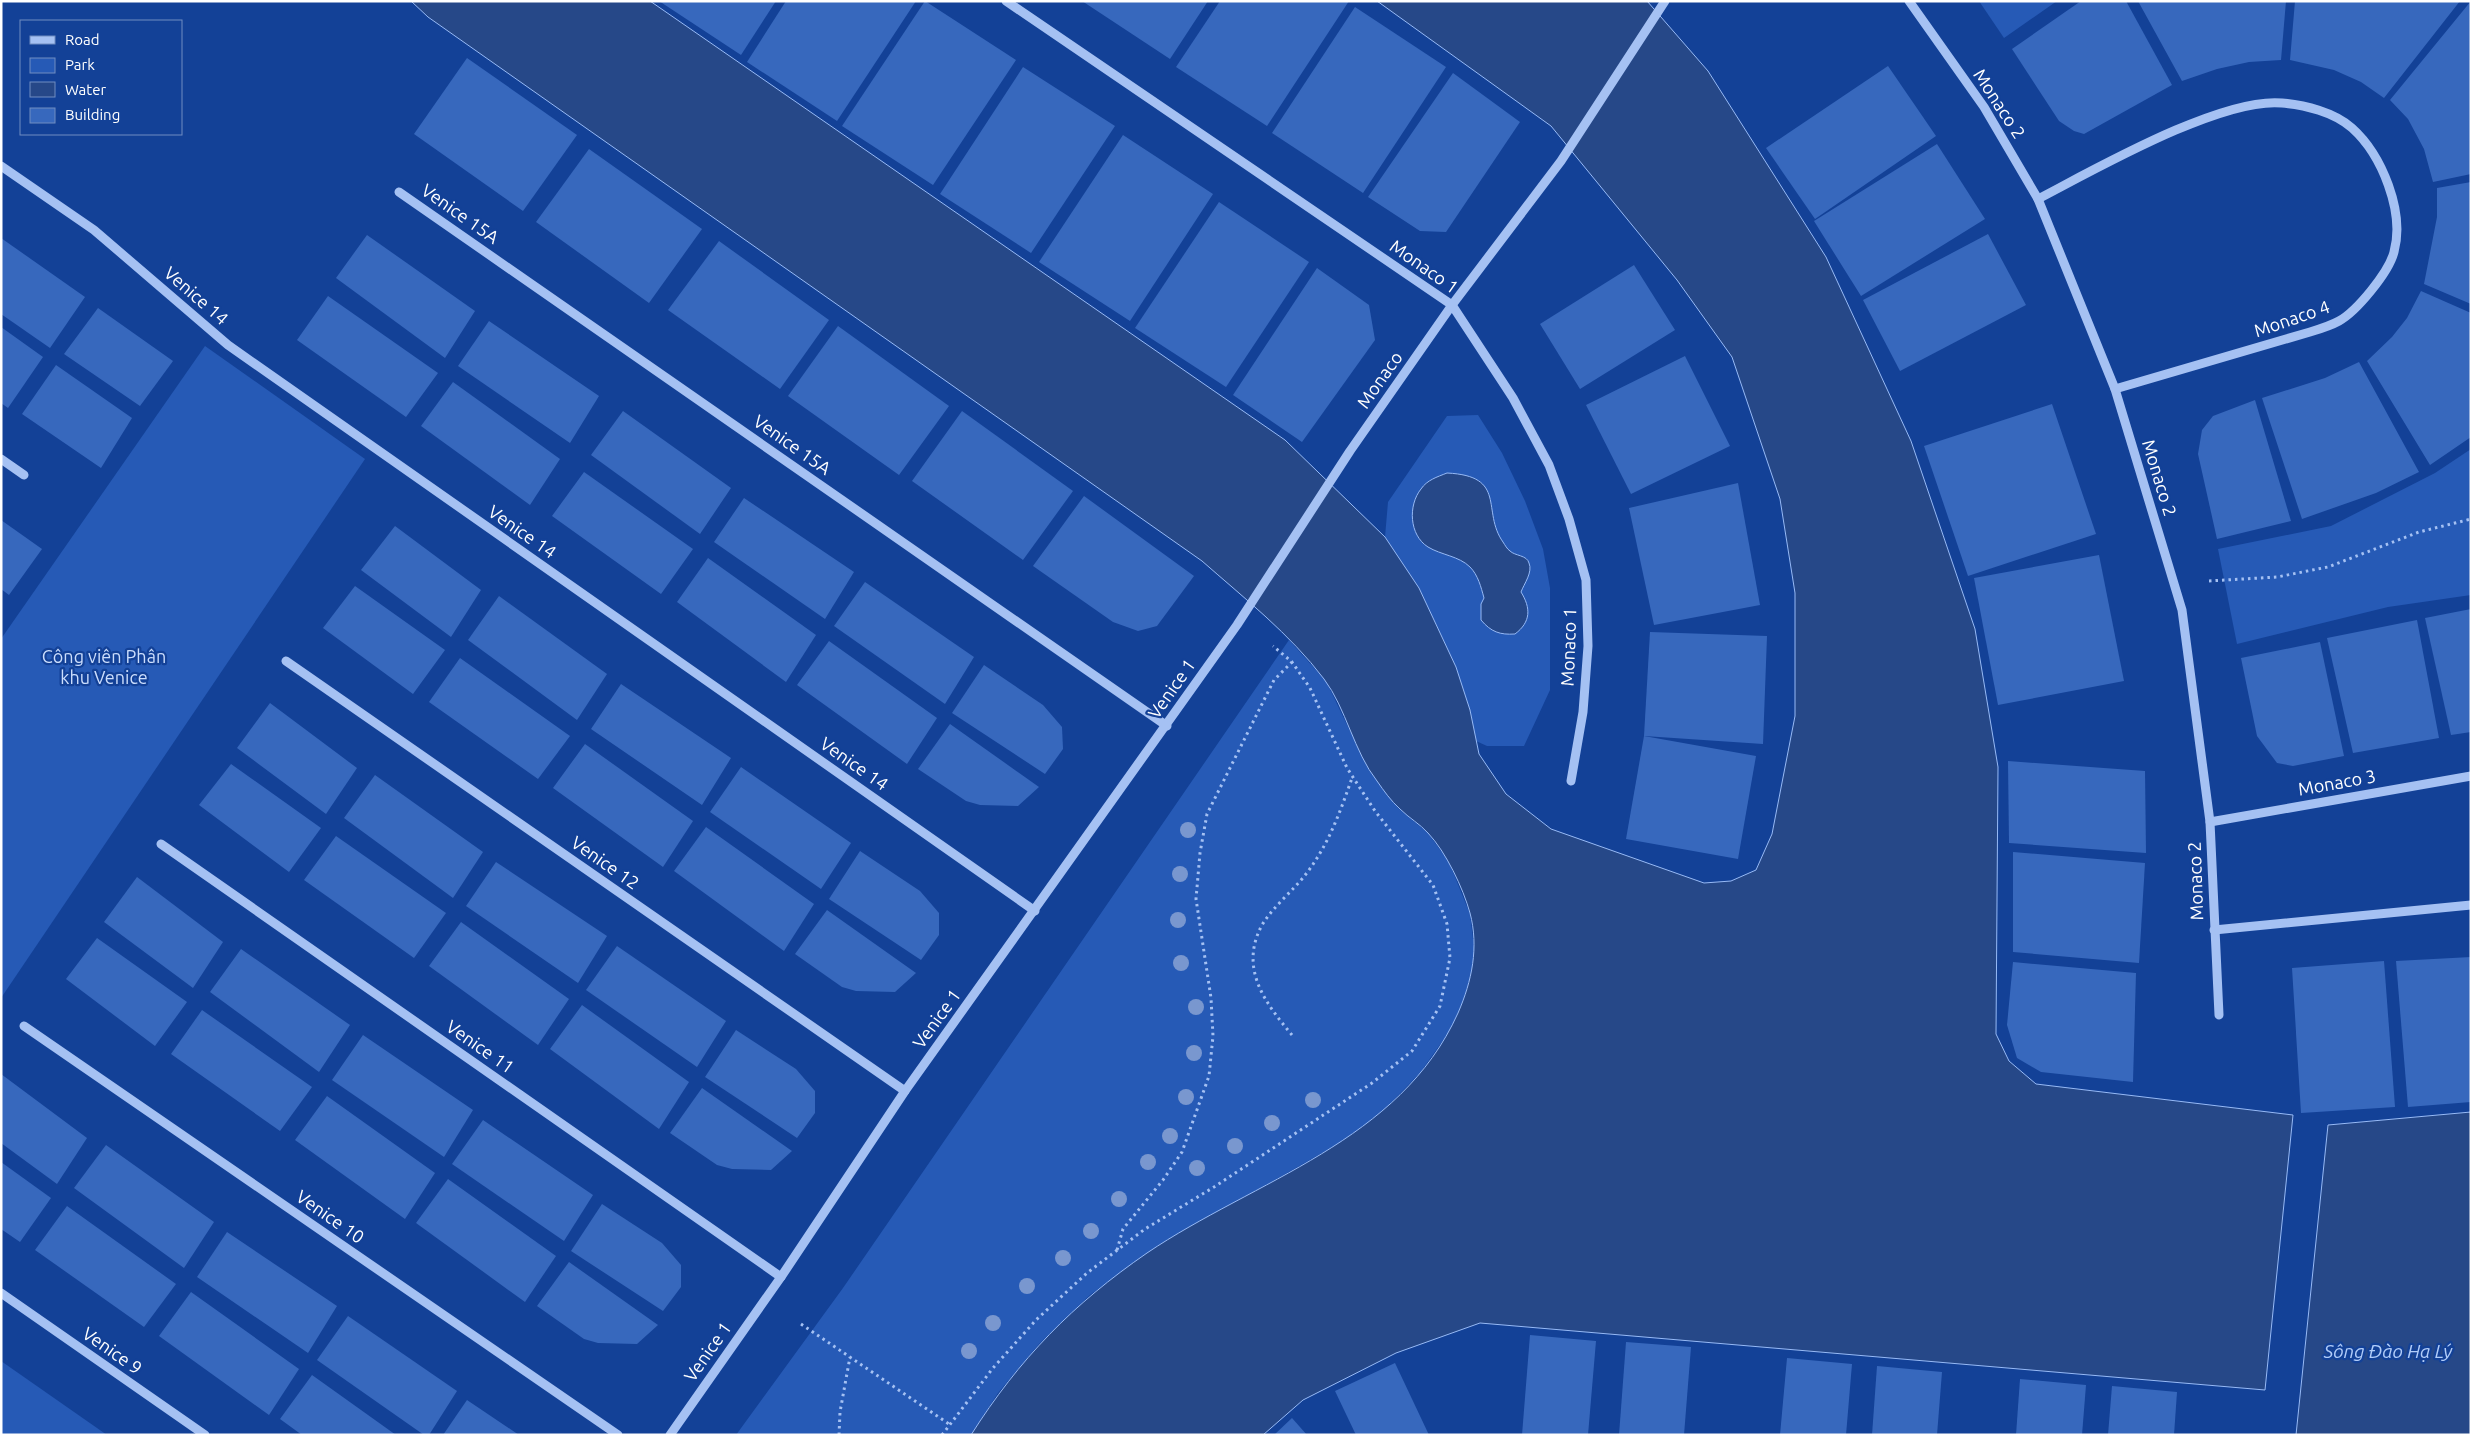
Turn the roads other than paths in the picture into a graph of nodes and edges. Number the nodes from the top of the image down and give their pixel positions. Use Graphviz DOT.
graph roads {
  1 [pos="1006,1"];
  2 [pos="1909,1"];
  3 [pos="1664,2"];
  4 [pos="1,166"];
  5 [pos="399,192"];
  6 [pos="2038,199"];
  7 [pos="1452,305"];
  8 [pos="2115,389"];
  9 [pos="1,459"];
  10 [pos="24,474"];
  11 [pos="1237,625"];
  12 [pos="286,662"];
  13 [pos="1167,726"];
  14 [pos="2471,776"];
  15 [pos="1571,781"];
  16 [pos="2210,822"];
  17 [pos="161,844"];
  18 [pos="2471,905"];
  19 [pos="1035,911"];
  20 [pos="2214,930"];
  21 [pos="2219,1015"];
  22 [pos="24,1026"];
  23 [pos="905,1091"];
  24 [pos="781,1277"];
  25 [pos="1,1293"];
  26 [pos="205,1435"];
  27 [pos="618,1435"];
  28 [pos="670,1435"];
  1 -- 7 [label="lane, Monaco 1"];
  2 -- 6 [label="lane, Monaco 2"];
  3 -- 7 [label="lane, Monaco"];
  4 -- 19 [label="lane, Venice 14"];
  5 -- 13 [label="lane, Venice 15A"];
  6 -- 8 [label="lane, Monaco 2"];
  6 -- 8 [label="lane, Monaco 4"];
  7 -- 11 [label="lane, Monaco"];
  7 -- 15 [label="lane, Monaco 1"];
  8 -- 16 [label="lane, Monaco 2"];
  9 -- 10 [label="lane"];
  11 -- 13 [label="lane, Venice 1"];
  12 -- 23 [label="lane, Venice 12"];
  13 -- 19 [label="lane, Venice 1"];
  14 -- 16 [label="lane, Monaco 3"];
  16 -- 20 [label="lane, Monaco 2"];
  17 -- 24 [label="lane, Venice 11"];
  18 -- 20 [label="lane"];
  19 -- 23 [label="lane, Venice 1"];
  20 -- 21 [label="lane, Monaco 2"];
  22 -- 27 [label="lane, Venice 10"];
  23 -- 24 [label="lane, Venice 1"];
  24 -- 28 [label="lane, Venice 1"];
  25 -- 26 [label="lane, Venice 9"];
}
